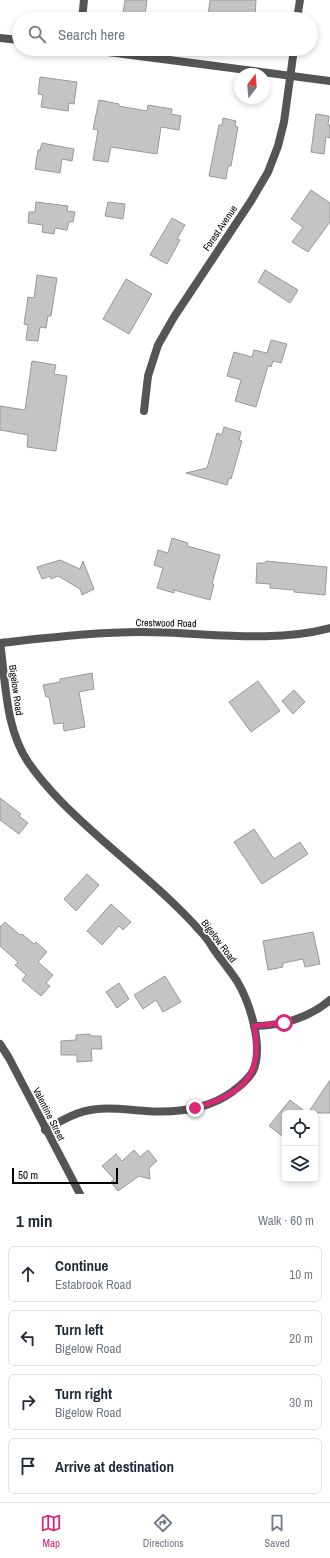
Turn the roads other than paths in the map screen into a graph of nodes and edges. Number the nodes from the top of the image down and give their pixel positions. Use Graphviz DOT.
graph roads {
  1 [pos="84,0"];
  2 [pos="300,0"];
  3 [pos="83,12"];
  4 [pos="299,12"];
  5 [pos="0,38"];
  6 [pos="12,39"];
  7 [pos="138,56"];
  8 [pos="293,56"];
  9 [pos="291,76"];
  10 [pos="330,81"];
  11 [pos="144,411"];
  12 [pos="330,628"];
  13 [pos="0,643"];
  14 [pos="330,1000"];
  15 [pos="254,1026"];
  16 [pos="0,1044"];
  17 [pos="45,1130"];
  18 [pos="80,1194"];
  1 -- 3 [label="street"];
  2 -- 4 [label="street"];
  5 -- 6 [label="street"];
  7 -- 9 [label="street"];
  8 -- 9 [label="street, Forest Avenue"];
  9 -- 10 [label="street"];
  9 -- 11 [label="street, Forest Avenue"];
  12 -- 13 [label="street, Crestwood Road"];
  13 -- 15 [label="street, Bigelow Road"];
  14 -- 15 [label="street"];
  15 -- 17 [label="street, Bigelow Road"];
  16 -- 17 [label="street, Valentine Street"];
  17 -- 18 [label="street, Valentine Street"];
}
